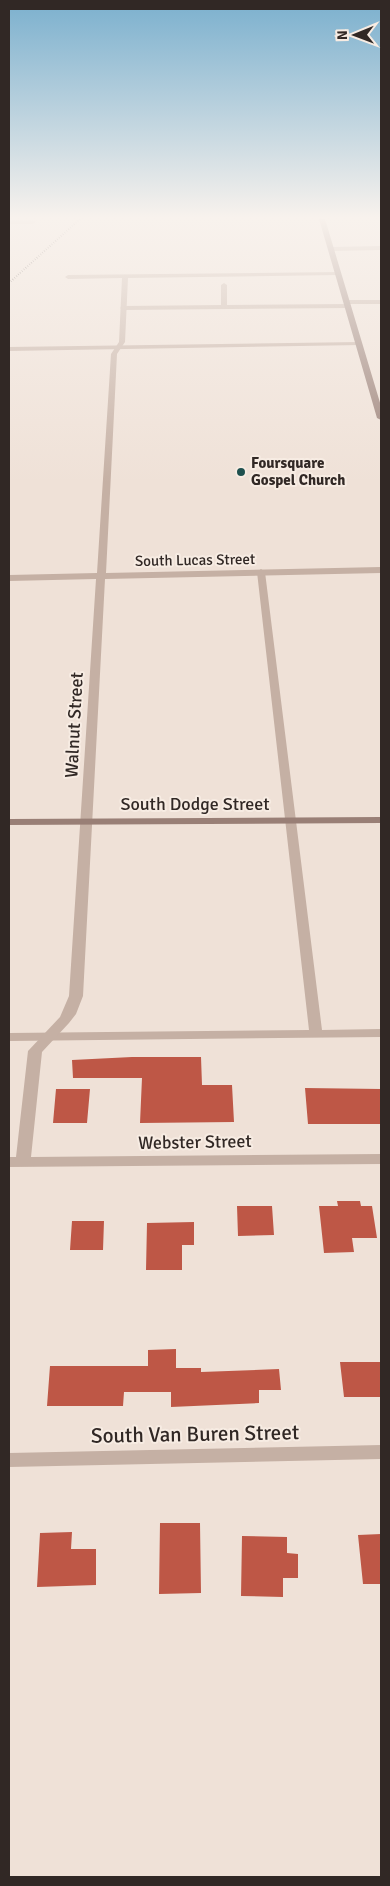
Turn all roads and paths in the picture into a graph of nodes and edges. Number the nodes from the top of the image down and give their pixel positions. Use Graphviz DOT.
graph roads {
  1 [pos="223,307"];
  2 [pos="349,307"];
  3 [pos="123,308"];
  4 [pos="359,344"];
  5 [pos="118,348"];
  6 [pos="9,349"];
  7 [pos="378,396"];
  8 [pos="381,418"];
  9 [pos="381,570"];
  10 [pos="261,572"];
  11 [pos="100,576"];
  12 [pos="9,578"];
  13 [pos="381,820"];
  14 [pos="291,821"];
  15 [pos="9,822"];
  16 [pos="86,822"];
  17 [pos="381,1033"];
  18 [pos="316,1034"];
  19 [pos="9,1036"];
  20 [pos="49,1036"];
  21 [pos="381,1159"];
  22 [pos="16,1162"];
  23 [pos="381,1452"];
  24 [pos="9,1460"];
  1 -- 3 [label="street"];
  2 -- 4 [label="main road"];
  3 -- 5 [label="street, Walnut Street"];
  4 -- 5 [label="street"];
  4 -- 7 [label="main road"];
  5 -- 6 [label="street"];
  5 -- 11 [label="street, Walnut Street"];
  7 -- 8 [label="main road"];
  9 -- 10 [label="street, South Lucas Street"];
  10 -- 11 [label="street, South Lucas Street"];
  10 -- 14 [label="street"];
  11 -- 12 [label="street, South Lucas Street"];
  11 -- 16 [label="street, Walnut Street"];
  13 -- 14 [label="main road, South Dodge Street"];
  14 -- 16 [label="main road, South Dodge Street"];
  14 -- 18 [label="street"];
  15 -- 16 [label="main road, South Dodge Street"];
  16 -- 20 [label="street, Walnut Street"];
  17 -- 18 [label="street"];
  18 -- 20 [label="street"];
  19 -- 20 [label="street"];
  20 -- 22 [label="street, Walnut Street"];
  21 -- 22 [label="street, Webster Street"];
  23 -- 24 [label="street, South Van Buren Street"];
}
